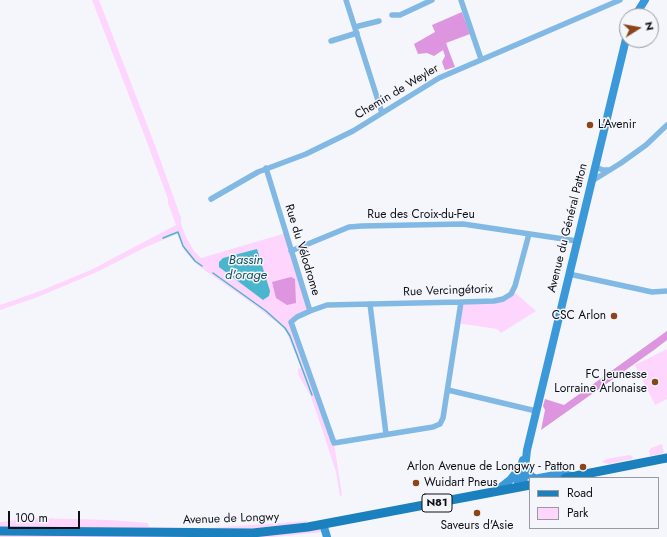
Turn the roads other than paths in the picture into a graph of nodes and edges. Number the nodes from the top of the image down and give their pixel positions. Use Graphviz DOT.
graph roads {
  1 [pos="346,0"];
  2 [pos="432,0"];
  3 [pos="461,0"];
  4 [pos="620,0"];
  5 [pos="392,16"];
  6 [pos="379,21"];
  7 [pos="356,30"];
  8 [pos="331,41"];
  9 [pos="624,48"];
  10 [pos="481,59"];
  11 [pos="382,113"];
  12 [pos="667,125"];
  13 [pos="595,167"];
  14 [pos="266,168"];
  15 [pos="611,170"];
  16 [pos="592,181"];
  17 [pos="211,198"];
  18 [pos="529,234"];
  19 [pos="577,241"];
  20 [pos="291,251"];
  21 [pos="569,274"];
  22 [pos="667,291"];
  23 [pos="461,302"];
  24 [pos="370,304"];
  25 [pos="310,311"];
  26 [pos="448,390"];
  27 [pos="536,411"];
  28 [pos="386,434"];
  29 [pos="527,450"];
  30 [pos="667,458"];
  31 [pos="519,469"];
  32 [pos="532,477"];
  33 [pos="544,477"];
  34 [pos="569,477"];
  35 [pos="524,486"];
  36 [pos="496,491"];
  37 [pos="322,524"];
  38 [pos="0,531"];
  39 [pos="327,537"];
  1 -- 7 [label="street"];
  2 -- 5 [label="street"];
  3 -- 10 [label="street"];
  4 -- 10 [label="street, Chemin de Weyler"];
  6 -- 7 [label="street"];
  7 -- 8 [label="street"];
  7 -- 11 [label="street"];
  9 -- 13 [label="main road, Avenue du Général Patton"];
  10 -- 11 [label="street, Chemin de Weyler"];
  11 -- 14 [label="street, Chemin de Weyler"];
  12 -- 15 [label="street"];
  13 -- 15 [label="street"];
  13 -- 16 [label="main road, Avenue du Général Patton"];
  14 -- 17 [label="street, Chemin de Weyler"];
  14 -- 20 [label="street, Rue du Vélodrome"];
  15 -- 16 [label="street"];
  16 -- 19 [label="main road, Avenue du Général Patton"];
  18 -- 19 [label="street, Rue des Croix-du-Feu"];
  18 -- 20 [label="street, Rue des Croix-du-Feu"];
  18 -- 23 [label="street, Rue Vercingétorix"];
  19 -- 21 [label="main road, Avenue du Général Patton"];
  20 -- 25 [label="street, Rue du Vélodrome"];
  21 -- 22 [label="street"];
  21 -- 27 [label="main road, Avenue du Général Patton"];
  23 -- 24 [label="street, Rue Vercingétorix"];
  23 -- 26 [label="street"];
  24 -- 25 [label="street, Rue Vercingétorix"];
  24 -- 28 [label="street"];
  25 -- 28 [label="street, Rue du Vélodrome"];
  26 -- 27 [label="street"];
  26 -- 28 [label="street"];
  27 -- 29 [label="main road, Avenue du Général Patton"];
  29 -- 31 [label="main road"];
  29 -- 32 [label="main road"];
  29 -- 35 [label="main road"];
  30 -- 34 [label="main road"];
  31 -- 35 [label="main road"];
  31 -- 36 [label="main road"];
  33 -- 34 [label="main road"];
  35 -- 36 [label="main road, Avenue de Longwy / N81"];
  36 -- 37 [label="main road, Avenue de Longwy / N81"];
  37 -- 38 [label="main road, Avenue de Longwy / N81"];
  37 -- 39 [label="main road"];
}
